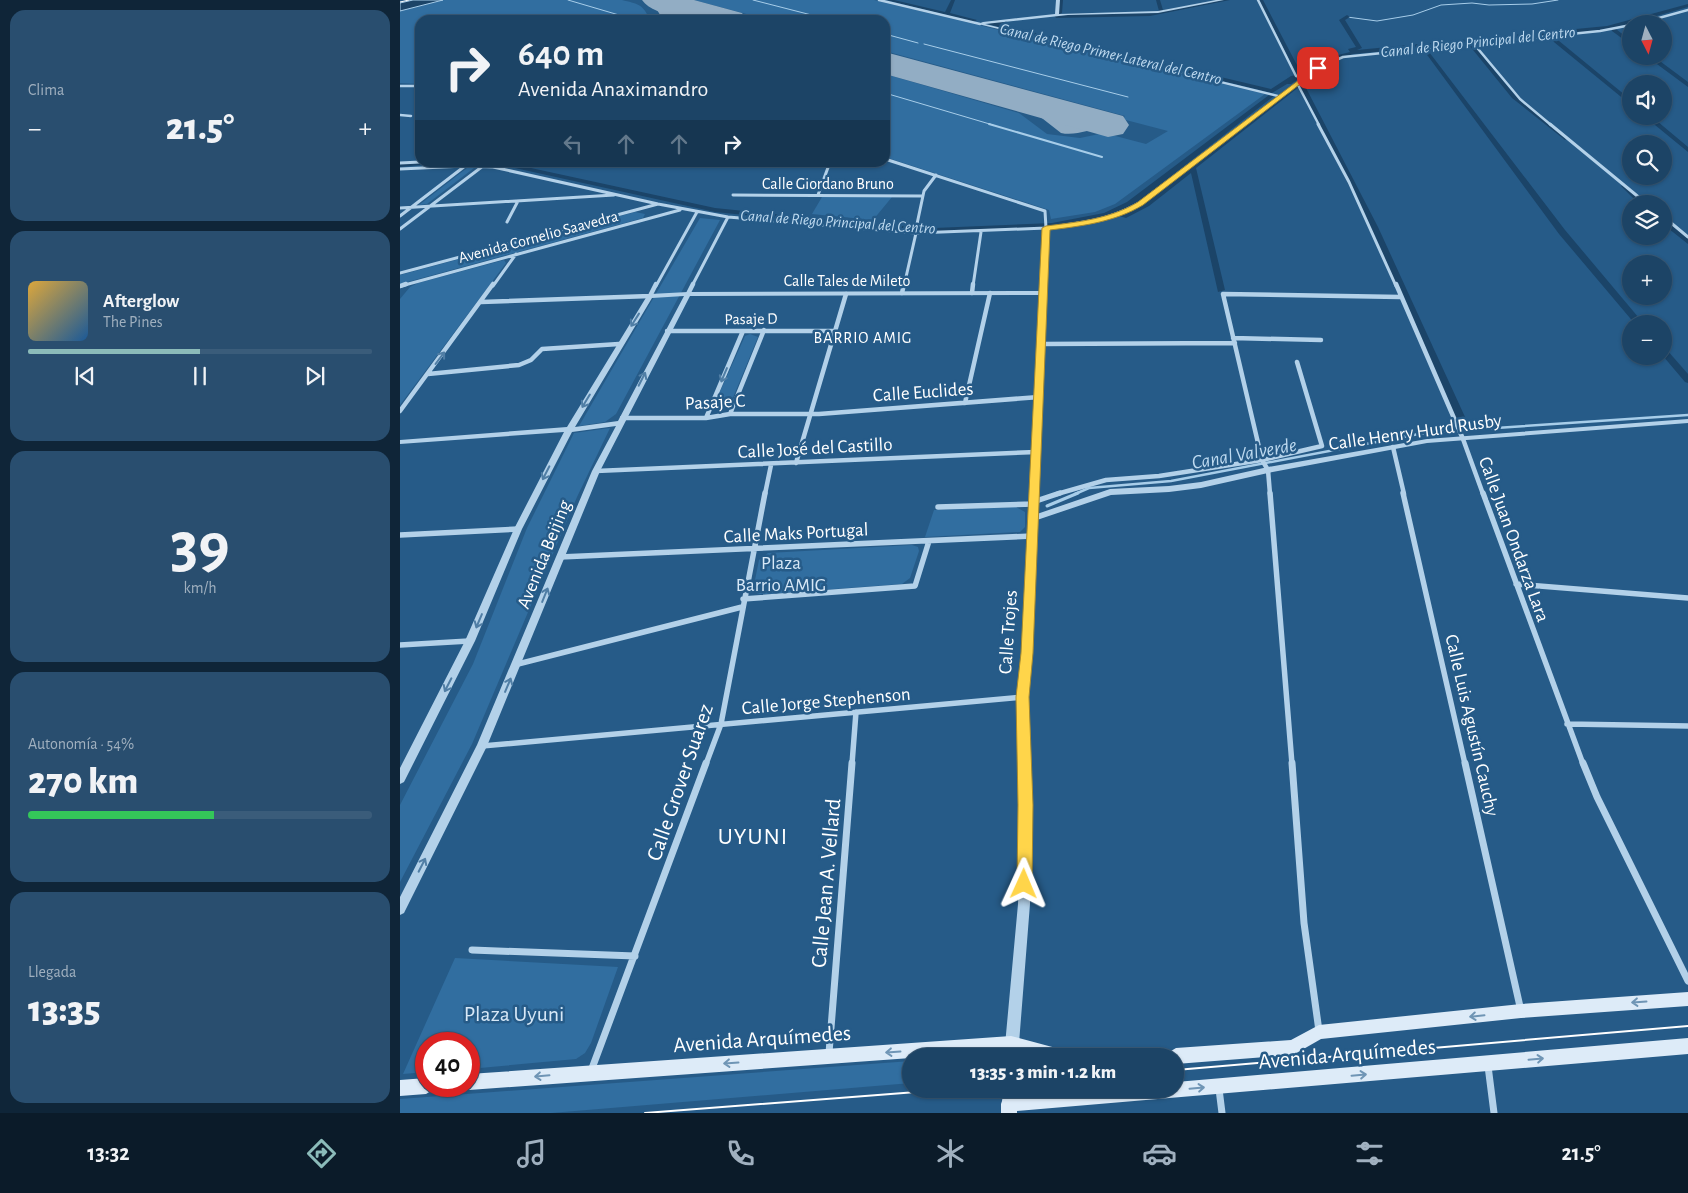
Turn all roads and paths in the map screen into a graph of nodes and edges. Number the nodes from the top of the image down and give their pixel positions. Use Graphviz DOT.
graph roads {
  1 [pos="879,0"];
  2 [pos="1058,0"];
  3 [pos="1222,0"];
  4 [pos="1258,0"];
  5 [pos="1688,10"];
  6 [pos="1057,14"];
  7 [pos="1670,15"];
  8 [pos="980,24"];
  9 [pos="1622,27"];
  10 [pos="1474,44"];
  11 [pos="1304,78"];
  12 [pos="1297,82"];
  13 [pos="400,86"];
  14 [pos="415,86"];
  15 [pos="1279,96"];
  16 [pos="400,115"];
  17 [pos="411,116"];
  18 [pos="890,161"];
  19 [pos="415,162"];
  20 [pos="400,163"];
  21 [pos="437,167"];
  22 [pos="464,167"];
  23 [pos="478,167"];
  24 [pos="490,167"];
  25 [pos="828,167"];
  26 [pos="409,168"];
  27 [pos="400,169"];
  28 [pos="400,175"];
  29 [pos="936,175"];
  30 [pos="622,194"];
  31 [pos="733,195"];
  32 [pos="818,195"];
  33 [pos="1636,195"];
  34 [pos="922,196"];
  35 [pos="518,201"];
  36 [pos="658,204"];
  37 [pos="429,207"];
  38 [pos="400,208"];
  39 [pos="411,208"];
  40 [pos="683,209"];
  41 [pos="697,212"];
  42 [pos="400,216"];
  43 [pos="728,217"];
  44 [pos="508,222"];
  45 [pos="917,224"];
  46 [pos="1672,224"];
  47 [pos="1046,228"];
  48 [pos="400,229"];
  49 [pos="982,232"];
  50 [pos="916,233"];
  51 [pos="1688,237"];
  52 [pos="517,254"];
  53 [pos="400,273"];
  54 [pos="405,285"];
  55 [pos="400,286"];
  56 [pos="400,291"];
  57 [pos="902,293"];
  58 [pos="972,293"];
  59 [pos="990,293"];
  60 [pos="1044,293"];
  61 [pos="688,294"];
  62 [pos="846,294"];
  63 [pos="650,296"];
  64 [pos="1400,297"];
  65 [pos="481,302"];
  66 [pos="764,330"];
  67 [pos="666,331"];
  68 [pos="743,331"];
  69 [pos="836,331"];
  70 [pos="1321,340"];
  71 [pos="1234,341"];
  72 [pos="620,344"];
  73 [pos="1042,344"];
  74 [pos="1297,362"];
  75 [pos="428,374"];
  76 [pos="1039,397"];
  77 [pos="966,403"];
  78 [pos="400,411"];
  79 [pos="730,414"];
  80 [pos="810,414"];
  81 [pos="706,418"];
  82 [pos="621,420"];
  83 [pos="1688,421"];
  84 [pos="568,430"];
  85 [pos="1463,439"];
  86 [pos="400,442"];
  87 [pos="1393,447"];
  88 [pos="1036,452"];
  89 [pos="1262,460"];
  90 [pos="796,463"];
  91 [pos="770,465"];
  92 [pos="1268,470"];
  93 [pos="596,471"];
  94 [pos="1033,503"];
  95 [pos="938,507"];
  96 [pos="1034,518"];
  97 [pos="518,529"];
  98 [pos="400,536"];
  99 [pos="1032,536"];
  100 [pos="929,541"];
  101 [pos="753,550"];
  102 [pos="560,557"];
  103 [pos="1516,584"];
  104 [pos="1688,598"];
  105 [pos="743,600"];
  106 [pos="742,608"];
  107 [pos="470,641"];
  108 [pos="400,645"];
  109 [pos="518,664"];
  110 [pos="1022,697"];
  111 [pos="856,712"];
  112 [pos="722,724"];
  113 [pos="1566,724"];
  114 [pos="1688,726"];
  115 [pos="482,746"];
  116 [pos="400,779"];
  117 [pos="400,909"];
  118 [pos="472,950"];
  119 [pos="635,956"];
  120 [pos="1688,981"];
  121 [pos="1688,999"];
  122 [pos="1521,1011"];
  123 [pos="1319,1032"];
  124 [pos="1688,1046"];
  125 [pos="1011,1048"];
  126 [pos="902,1054"];
  127 [pos="1184,1055"];
  128 [pos="828,1056"];
  129 [pos="1488,1064"];
  130 [pos="591,1072"];
  131 [pos="480,1081"];
  132 [pos="1219,1086"];
  133 [pos="415,1087"];
  134 [pos="400,1088"];
  135 [pos="1009,1102"];
  136 [pos="1222,1113"];
  137 [pos="1494,1113"];
  1 -- 8 [label="street"];
  2 -- 6 [label="street"];
  3 -- 6 [label="street"];
  4 -- 11 [label="street"];
  5 -- 7 [label="street"];
  6 -- 8 [label="street"];
  8 -- 15 [label="street"];
  9 -- 10 [label="street"];
  10 -- 11 [label="street"];
  10 -- 33 [label="street"];
  11 -- 12 [label="street"];
  12 -- 15 [label="street"];
  12 -- 64 [label="street, Calle Juan Ondarza Lara"];
  13 -- 14 [label="street"];
  15 -- 47 [label="street"];
  16 -- 17 [label="street"];
  18 -- 29 [label="street"];
  19 -- 20 [label="street"];
  21 -- 26 [label="street"];
  22 -- 39 [label="street"];
  23 -- 37 [label="street"];
  24 -- 30 [label="street"];
  25 -- 32 [label="street"];
  26 -- 27 [label="street"];
  26 -- 28 [label="street"];
  29 -- 34 [label="street"];
  29 -- 47 [label="street, Calle Trojes"];
  30 -- 35 [label="street"];
  30 -- 36 [label="street"];
  31 -- 32 [label="street, Calle Giordano Bruno"];
  32 -- 34 [label="street, Calle Giordano Bruno"];
  34 -- 45 [label="street"];
  35 -- 37 [label="street"];
  35 -- 44 [label="street"];
  36 -- 40 [label="street"];
  36 -- 53 [label="street, Avenida Cornelio Saavedra"];
  37 -- 39 [label="street"];
  37 -- 48 [label="street"];
  38 -- 39 [label="street"];
  39 -- 42 [label="street"];
  40 -- 41 [label="street"];
  40 -- 52 [label="street, Avenida Cornelio Saavedra"];
  41 -- 43 [label="street"];
  41 -- 63 [label="street, Avenida Beijing"];
  43 -- 50 [label="street"];
  43 -- 61 [label="street, Avenida Beijing"];
  46 -- 51 [label="street"];
  47 -- 49 [label="street"];
  47 -- 60 [label="street, Calle Trojes"];
  49 -- 50 [label="street"];
  49 -- 58 [label="street"];
  50 -- 57 [label="street"];
  52 -- 54 [label="street, Avenida Cornelio Saavedra"];
  52 -- 65 [label="street"];
  54 -- 55 [label="street, Avenida Cornelio Saavedra"];
  54 -- 56 [label="street"];
  57 -- 58 [label="street, Calle Tales de Mileto"];
  57 -- 62 [label="street, Calle Tales de Mileto"];
  58 -- 59 [label="street, Calle Tales de Mileto"];
  59 -- 60 [label="street, Calle Tales de Mileto"];
  59 -- 77 [label="street"];
  60 -- 73 [label="street, Calle Trojes"];
  61 -- 62 [label="street, Calle Tales de Mileto"];
  61 -- 63 [label="street, Calle Tales de Mileto"];
  61 -- 67 [label="street, Avenida Beijing"];
  62 -- 69 [label="street"];
  63 -- 65 [label="street"];
  63 -- 72 [label="street, Avenida Beijing, one-way"];
  64 -- 71 [label="street"];
  64 -- 85 [label="street, Calle Juan Ondarza Lara"];
  75 -- 65 [label="street, one-way"];
  66 -- 68 [label="street, Pasaje D"];
  66 -- 69 [label="street, Pasaje D"];
  66 -- 79 [label="street"];
  67 -- 68 [label="street, Pasaje D"];
  82 -- 67 [label="street, Avenida Beijing, one-way"];
  68 -- 81 [label="street, one-way"];
  69 -- 80 [label="street"];
  70 -- 71 [label="street"];
  71 -- 73 [label="street"];
  71 -- 89 [label="street"];
  72 -- 75 [label="street"];
  72 -- 84 [label="street, Avenida Beijing, one-way"];
  73 -- 76 [label="street, Calle Trojes"];
  74 -- 89 [label="street, Calle Henry Hurd Rusby"];
  75 -- 78 [label="street"];
  76 -- 77 [label="street, Calle Euclides"];
  76 -- 88 [label="street, Calle Trojes"];
  77 -- 80 [label="street, Calle Euclides"];
  79 -- 80 [label="street, Pasaje C"];
  79 -- 81 [label="street, Pasaje C"];
  80 -- 90 [label="street"];
  81 -- 82 [label="street, Pasaje C"];
  82 -- 84 [label="street"];
  82 -- 93 [label="street, Avenida Beijing"];
  83 -- 85 [label="street, Calle Henry Hurd Rusby"];
  84 -- 86 [label="street"];
  84 -- 97 [label="street, Avenida Beijing, one-way"];
  85 -- 87 [label="street, Calle Henry Hurd Rusby"];
  85 -- 103 [label="street, Calle Juan Ondarza Lara"];
  87 -- 92 [label="street, Calle Henry Hurd Rusby"];
  87 -- 122 [label="street, Calle Luis Agustín Cauchy"];
  88 -- 90 [label="street, Calle José del Castillo"];
  88 -- 94 [label="street, Calle Trojes"];
  89 -- 92 [label="street"];
  89 -- 94 [label="street, Calle Henry Hurd Rusby"];
  90 -- 91 [label="street, Calle José del Castillo"];
  91 -- 93 [label="street, Calle José del Castillo"];
  91 -- 101 [label="street, Calle Grover Suarez"];
  92 -- 96 [label="street, Calle Henry Hurd Rusby"];
  92 -- 123 [label="street"];
  93 -- 102 [label="street, Avenida Beijing"];
  94 -- 95 [label="street, Calle Henry Hurd Rusby"];
  94 -- 96 [label="street, Calle Trojes"];
  96 -- 99 [label="street, Calle Trojes"];
  97 -- 98 [label="street"];
  97 -- 107 [label="street, Avenida Beijing, one-way"];
  99 -- 100 [label="street, Calle Maks Portugal"];
  99 -- 110 [label="street, Calle Trojes"];
  100 -- 101 [label="street, Calle Maks Portugal"];
  100 -- 105 [label="street"];
  101 -- 102 [label="street, Calle Maks Portugal"];
  101 -- 105 [label="street, Calle Grover Suarez"];
  109 -- 102 [label="street, Avenida Beijing, one-way"];
  103 -- 104 [label="street"];
  103 -- 113 [label="street, Calle Juan Ondarza Lara"];
  105 -- 106 [label="street, Calle Grover Suarez"];
  106 -- 109 [label="street"];
  106 -- 112 [label="street, Calle Grover Suarez"];
  107 -- 108 [label="street"];
  107 -- 116 [label="street, Avenida Beijing, one-way"];
  115 -- 109 [label="street, Avenida Beijing, one-way"];
  110 -- 111 [label="street, Calle Jorge Stephenson"];
  110 -- 125 [label="street, Calle Trojes"];
  111 -- 112 [label="street, Calle Jorge Stephenson"];
  111 -- 128 [label="street, Calle Jean A. Vellard"];
  112 -- 115 [label="street, Calle Jorge Stephenson"];
  112 -- 119 [label="street, Calle Grover Suarez"];
  113 -- 114 [label="street"];
  113 -- 120 [label="street, Calle Juan Ondarza Lara"];
  117 -- 115 [label="street, Avenida Beijing, one-way"];
  118 -- 119 [label="street"];
  119 -- 130 [label="street, Calle Grover Suarez"];
  121 -- 122 [label="main road, Avenida Arquímedes, one-way"];
  122 -- 123 [label="main road, Avenida Arquímedes, one-way"];
  123 -- 127 [label="main road, Avenida Arquímedes"];
  129 -- 124 [label="main road, Avenida Arquímedes, one-way"];
  126 -- 128 [label="main road, Avenida Arquímedes, one-way"];
  128 -- 130 [label="main road, Avenida Arquímedes, one-way"];
  132 -- 129 [label="main road, Avenida Arquímedes, one-way"];
  129 -- 137 [label="street"];
  130 -- 131 [label="main road, Avenida Arquímedes, one-way"];
  135 -- 132 [label="main road, Avenida Arquímedes, one-way"];
  132 -- 136 [label="street"];
  133 -- 134 [label="main road"];
}
